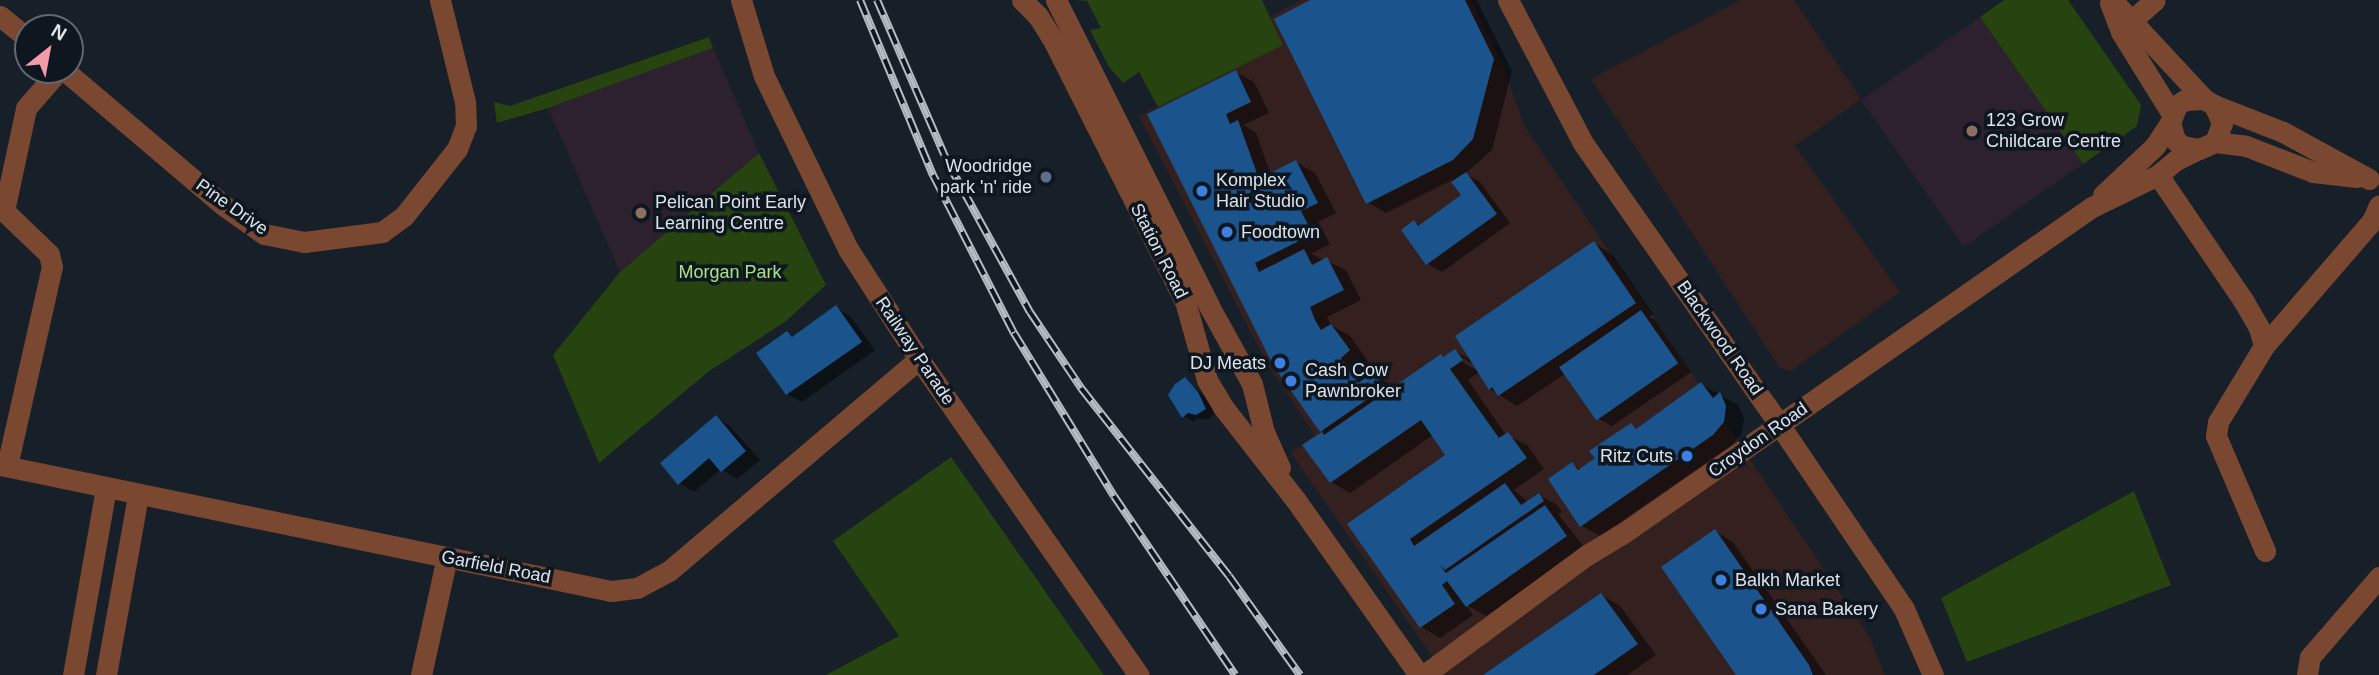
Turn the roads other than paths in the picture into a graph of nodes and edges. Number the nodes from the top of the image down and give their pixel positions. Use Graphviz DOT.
graph roads {
  1 [pos="440,0"];
  2 [pos="741,0"];
  3 [pos="1022,0"];
  4 [pos="1056,0"];
  5 [pos="1507,0"];
  6 [pos="2111,0"];
  7 [pos="2155,0"];
  8 [pos="0,16"];
  9 [pos="2132,20"];
  10 [pos="14,28"];
  11 [pos="47,84"];
  12 [pos="81,84"];
  13 [pos="2209,102"];
  14 [pos="2171,118"];
  15 [pos="2207,146"];
  16 [pos="2158,174"];
  17 [pos="2374,181"];
  18 [pos="2379,205"];
  19 [pos="2092,206"];
  20 [pos="2264,346"];
  21 [pos="919,359"];
  22 [pos="1252,384"];
  23 [pos="1223,407"];
  24 [pos="1780,425"];
  25 [pos="3,466"];
  26 [pos="106,488"];
  27 [pos="138,495"];
  28 [pos="1295,499"];
  29 [pos="2265,551"];
  30 [pos="447,557"];
  31 [pos="2379,577"];
  32 [pos="73,675"];
  33 [pos="106,675"];
  34 [pos="421,675"];
  35 [pos="1139,675"];
  36 [pos="1419,675"];
  37 [pos="1424,675"];
  38 [pos="1933,675"];
  39 [pos="2307,675"];
  1 -- 12 [label="street, Pine Drive"];
  2 -- 21 [label="street, Railway Parade"];
  3 -- 23 [label="street, Station Road"];
  4 -- 22 [label="street, Station Road"];
  5 -- 24 [label="street, Blackwood Road"];
  6 -- 9 [label="street"];
  6 -- 14 [label="street"];
  7 -- 9 [label="street"];
  8 -- 10 [label="street"];
  9 -- 13 [label="street"];
  11 -- 25 [label="street"];
  13 -- 14 [label="street"];
  13 -- 15 [label="street"];
  13 -- 17 [label="street"];
  14 -- 15 [label="street"];
  14 -- 19 [label="street, Croydon Road"];
  15 -- 16 [label="street, Croydon Road"];
  15 -- 17 [label="street"];
  16 -- 19 [label="street, Croydon Road"];
  16 -- 20 [label="street"];
  18 -- 20 [label="street"];
  19 -- 24 [label="street, Croydon Road"];
  20 -- 29 [label="street"];
  21 -- 30 [label="street, Garfield Road"];
  21 -- 35 [label="street, Railway Parade"];
  22 -- 23 [label="street"];
  22 -- 28 [label="street, Station Road"];
  23 -- 28 [label="street, Station Road"];
  24 -- 37 [label="street, Croydon Road"];
  24 -- 38 [label="street, Blackwood Road"];
  25 -- 26 [label="street, Garfield Road"];
  26 -- 27 [label="street, Garfield Road"];
  26 -- 32 [label="street"];
  27 -- 30 [label="street, Garfield Road"];
  27 -- 33 [label="street"];
  28 -- 36 [label="street, Station Road"];
  30 -- 34 [label="street"];
  31 -- 39 [label="street"];
}
